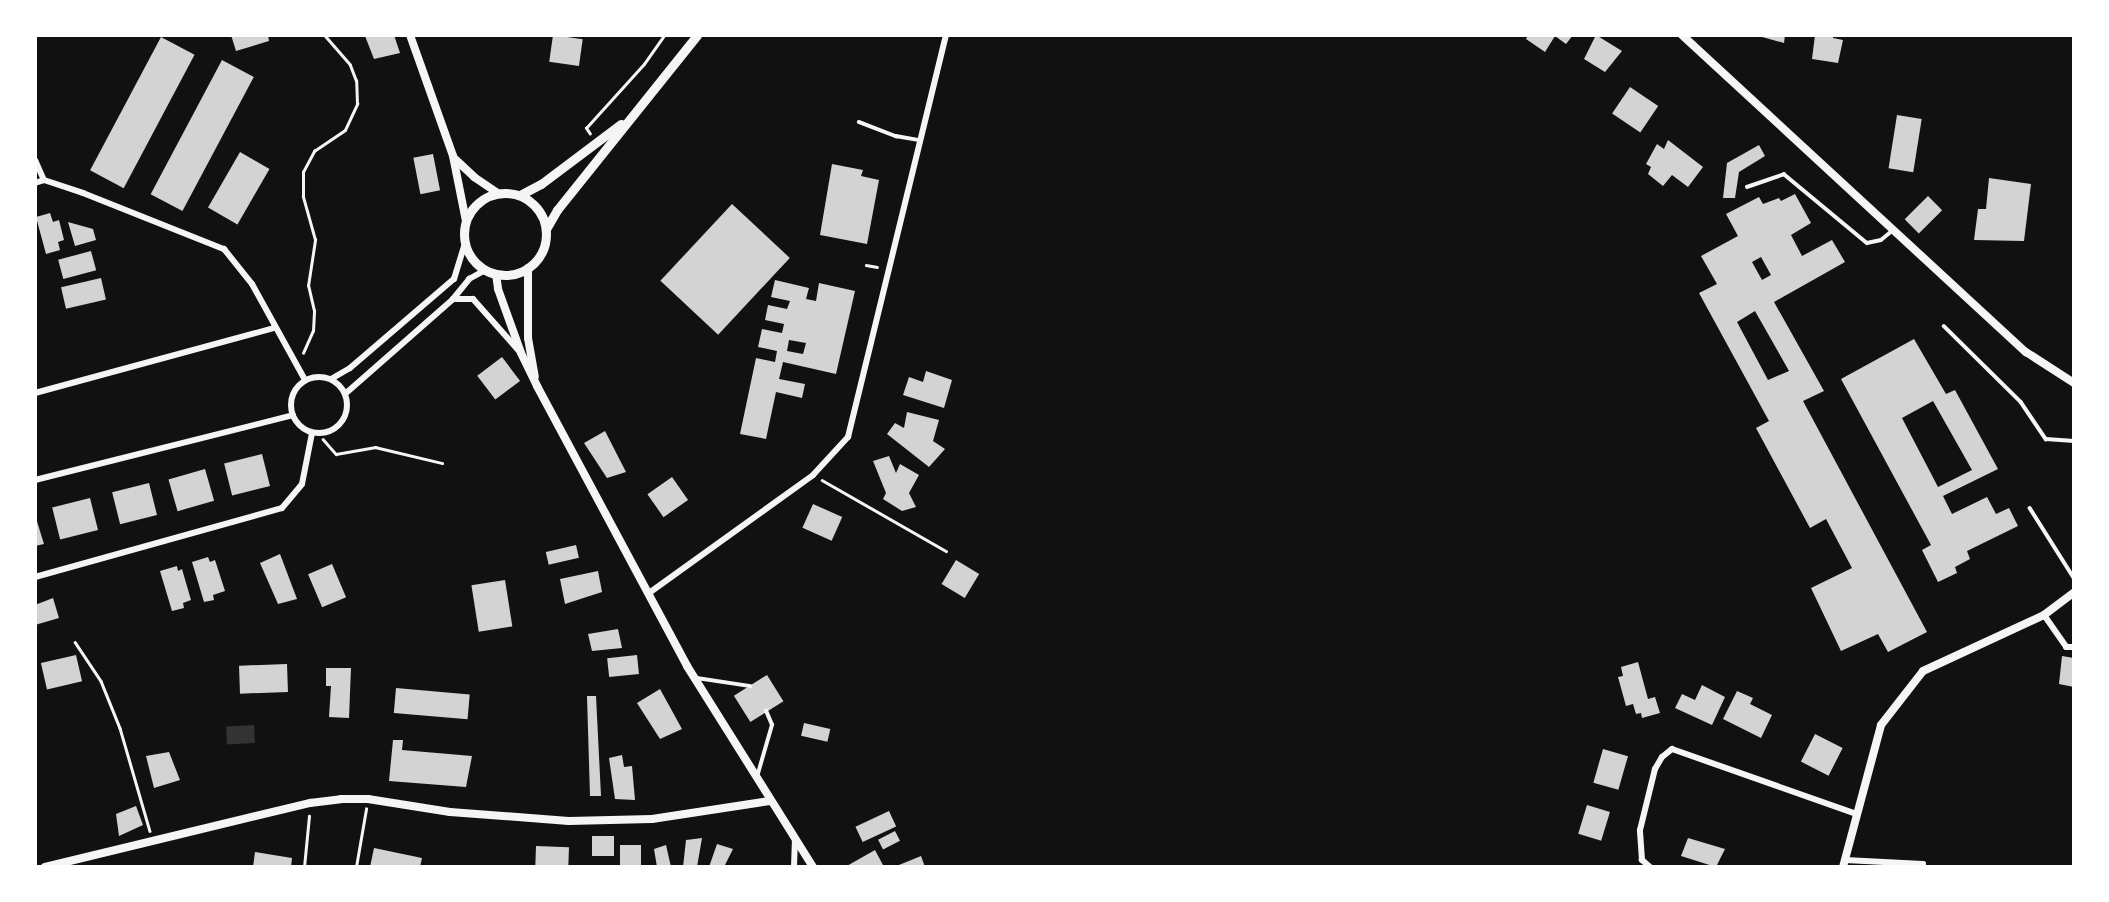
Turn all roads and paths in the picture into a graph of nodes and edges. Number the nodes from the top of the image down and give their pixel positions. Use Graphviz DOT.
graph roads {
  1 [pos="324,35"];
  2 [pos="410,35"];
  3 [pos="664,35"];
  4 [pos="697,35"];
  5 [pos="946,35"];
  6 [pos="1682,35"];
  7 [pos="631,117"];
  8 [pos="859,122"];
  9 [pos="918,140"];
  10 [pos="596,142"];
  11 [pos="453,156"];
  12 [pos="35,160"];
  13 [pos="44,180"];
  14 [pos="35,183"];
  15 [pos="1747,187"];
  16 [pos="498,193"];
  17 [pos="520,195"];
  18 [pos="466,221"];
  19 [pos="546,229"];
  20 [pos="1892,231"];
  21 [pos="465,244"];
  22 [pos="528,268"];
  23 [pos="485,270"];
  24 [pos="496,274"];
  25 [pos="453,299"];
  26 [pos="1944,326"];
  27 [pos="275,328"];
  28 [pos="521,353"];
  29 [pos="301,355"];
  30 [pos="331,379"];
  31 [pos="305,380"];
  32 [pos="2074,383"];
  33 [pos="537,386"];
  34 [pos="35,393"];
  35 [pos="345,394"];
  36 [pos="293,415"];
  37 [pos="316,433"];
  38 [pos="2074,441"];
  39 [pos="442,463"];
  40 [pos="813,475"];
  41 [pos="35,480"];
  42 [pos="2030,508"];
  43 [pos="946,551"];
  44 [pos="35,577"];
  45 [pos="2074,578"];
  46 [pos="2074,592"];
  47 [pos="649,593"];
  48 [pos="2044,615"];
  49 [pos="75,642"];
  50 [pos="2074,647"];
  51 [pos="695,678"];
  52 [pos="750,686"];
  53 [pos="766,711"];
  54 [pos="756,779"];
  55 [pos="368,799"];
  56 [pos="770,801"];
  57 [pos="310,803"];
  58 [pos="1857,814"];
  59 [pos="795,839"];
  60 [pos="153,841"];
  61 [pos="1844,863"];
  62 [pos="45,867"];
  63 [pos="304,867"];
  64 [pos="356,867"];
  65 [pos="794,867"];
  66 [pos="813,867"];
  67 [pos="1650,867"];
  68 [pos="1922,867"];
  1 -- 29 [label="path"];
  2 -- 11 [label="street"];
  3 -- 10 [label="path"];
  4 -- 7 [label="main road"];
  5 -- 9 [label="street"];
  6 -- 20 [label="street"];
  7 -- 10 [label="main road"];
  7 -- 19 [label="main road"];
  8 -- 9 [label="lane"];
  9 -- 40 [label="street"];
  10 -- 17 [label="main road"];
  11 -- 16 [label="street"];
  11 -- 18 [label="street"];
  12 -- 13 [label="street"];
  13 -- 14 [label="street"];
  13 -- 27 [label="street"];
  15 -- 20 [label="lane"];
  16 -- 17 [label="main road"];
  16 -- 18 [label="main road"];
  17 -- 19 [label="main road"];
  18 -- 21 [label="main road"];
  19 -- 22 [label="main road"];
  20 -- 32 [label="street"];
  21 -- 23 [label="main road"];
  21 -- 30 [label="street"];
  22 -- 24 [label="main road"];
  22 -- 33 [label="street"];
  23 -- 24 [label="main road"];
  23 -- 25 [label="street"];
  24 -- 28 [label="street"];
  25 -- 28 [label="street"];
  25 -- 35 [label="street"];
  26 -- 38 [label="lane"];
  27 -- 31 [label="street"];
  27 -- 34 [label="street"];
  28 -- 33 [label="street"];
  30 -- 31 [label="street"];
  30 -- 35 [label="street"];
  31 -- 36 [label="street"];
  33 -- 47 [label="street"];
  35 -- 37 [label="street"];
  36 -- 37 [label="street"];
  36 -- 41 [label="street"];
  37 -- 39 [label="path"];
  37 -- 44 [label="street"];
  40 -- 43 [label="path"];
  40 -- 47 [label="street"];
  42 -- 45 [label="lane"];
  46 -- 48 [label="street"];
  47 -- 51 [label="street"];
  48 -- 50 [label="street"];
  48 -- 58 [label="street"];
  49 -- 60 [label="path"];
  51 -- 52 [label="lane"];
  51 -- 54 [label="street"];
  53 -- 54 [label="lane"];
  54 -- 56 [label="street"];
  55 -- 56 [label="street"];
  55 -- 57 [label="street"];
  55 -- 64 [label="path"];
  56 -- 59 [label="street"];
  57 -- 60 [label="street"];
  57 -- 63 [label="path"];
  58 -- 61 [label="street"];
  58 -- 67 [label="street"];
  59 -- 65 [label="street"];
  59 -- 66 [label="street"];
  60 -- 62 [label="street"];
  61 -- 68 [label="street"];
}
